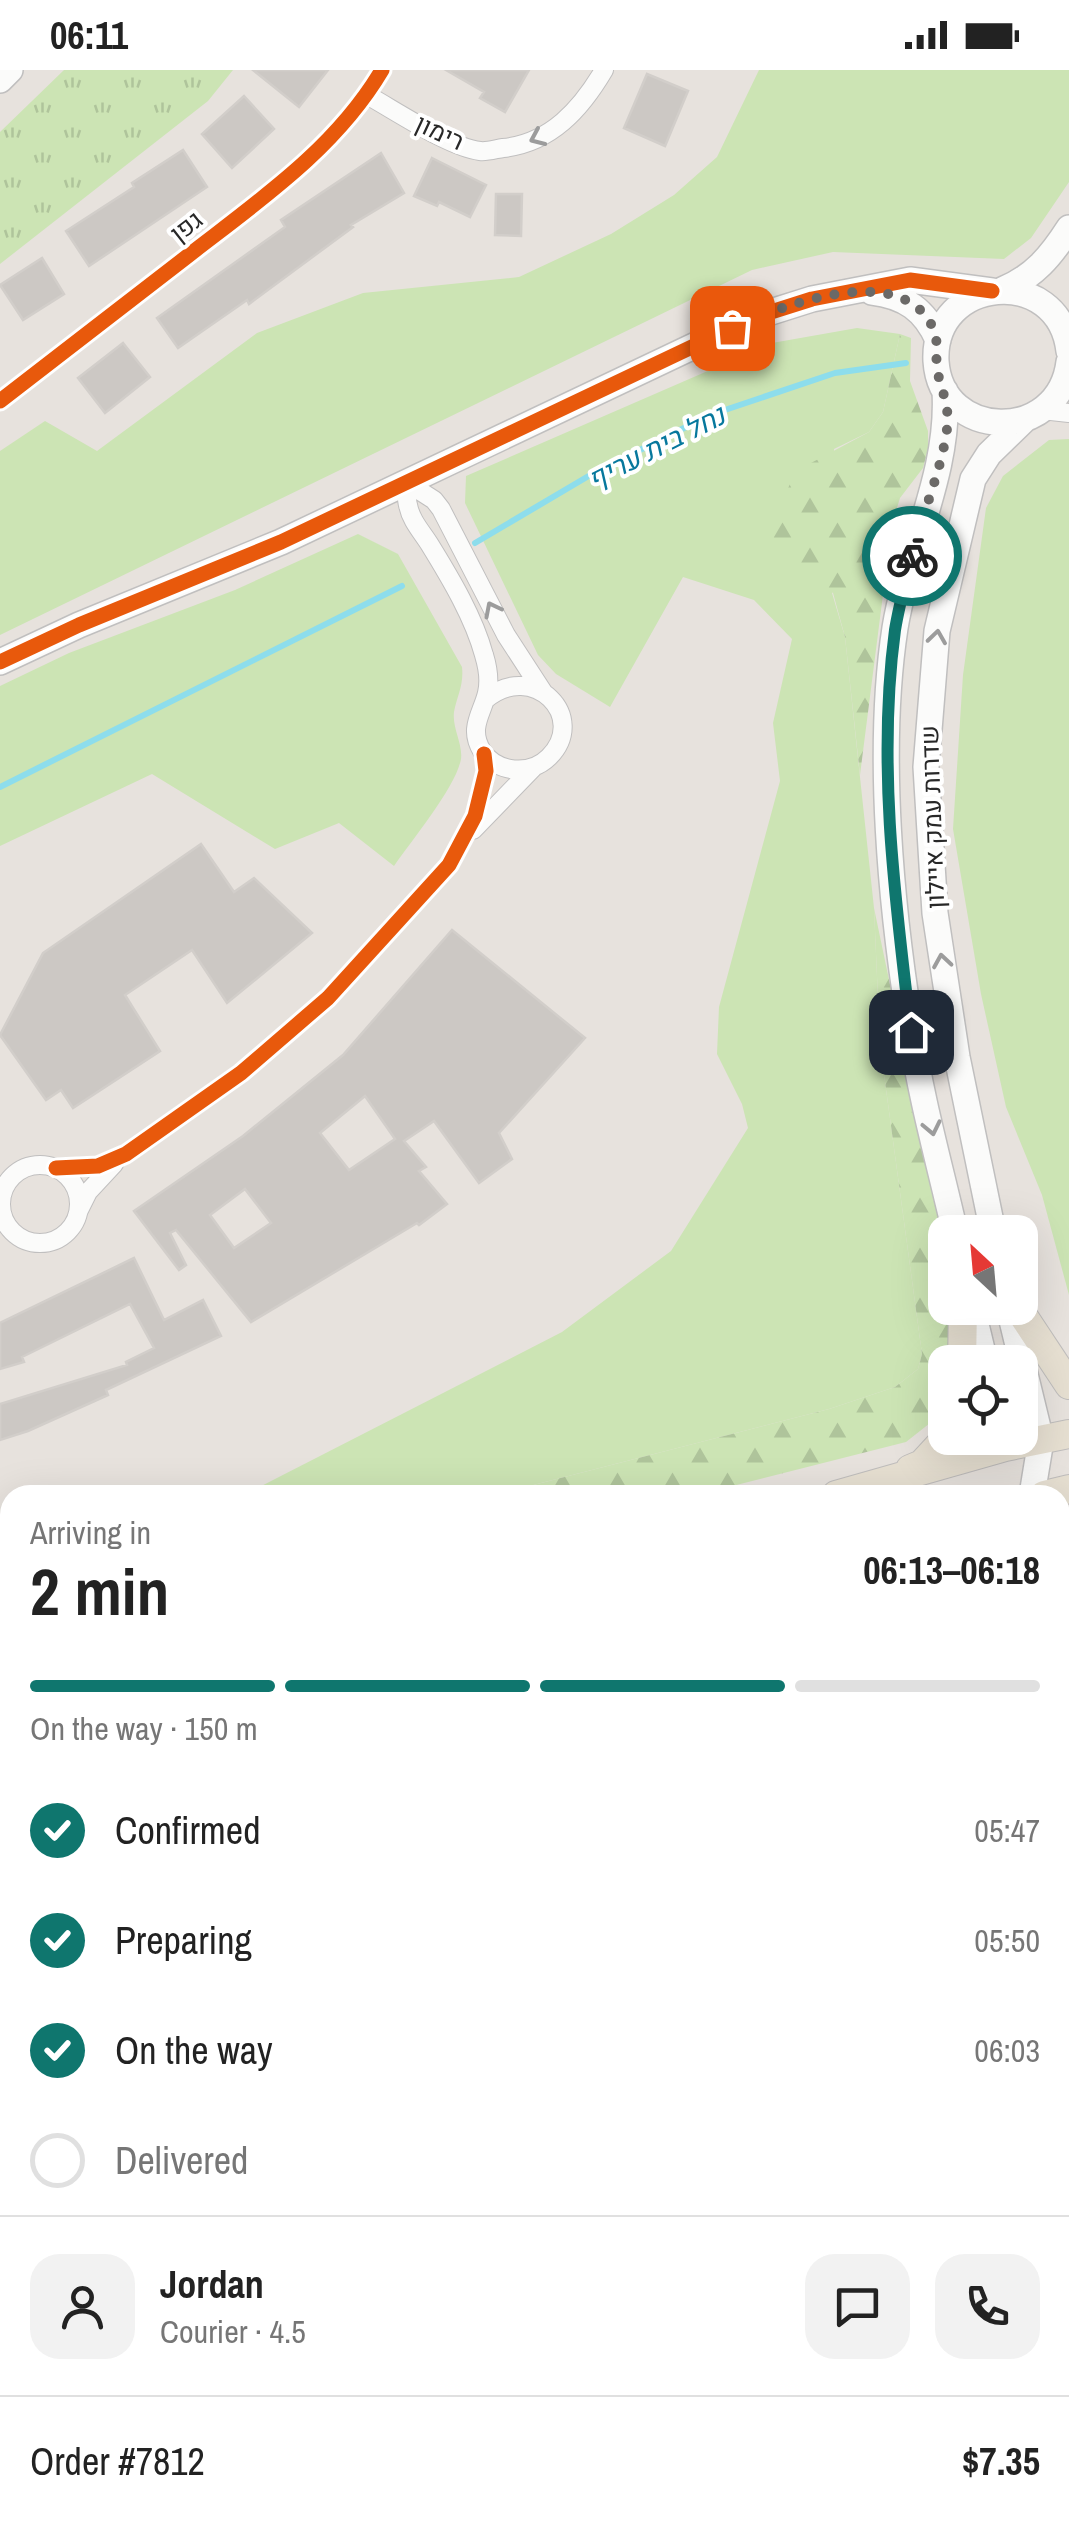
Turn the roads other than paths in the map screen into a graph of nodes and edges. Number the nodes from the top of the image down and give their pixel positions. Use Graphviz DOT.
graph roads {
  1 [pos="10,70"];
  2 [pos="382,70"];
  3 [pos="604,70"];
  4 [pos="0,80"];
  5 [pos="367,95"];
  6 [pos="1069,228"];
  7 [pos="997,290"];
  8 [pos="847,293"];
  9 [pos="1068,332"];
  10 [pos="938,340"];
  11 [pos="1069,362"];
  12 [pos="945,391"];
  13 [pos="0,401"];
  14 [pos="1069,414"];
  15 [pos="1033,415"];
  16 [pos="406,482"];
  17 [pos="0,662"];
  18 [pos="542,692"];
  19 [pos="486,699"];
  20 [pos="484,754"];
  21 [pos="533,768"];
  22 [pos="463,842"];
  23 [pos="126,1154"];
  24 [pos="56,1168"];
  25 [pos="1,1196"];
  26 [pos="78,1210"];
  27 [pos="950,1215"];
  28 [pos="989,1215"];
  29 [pos="9,1235"];
  30 [pos="1013,1325"];
  31 [pos="1029,1325"];
  32 [pos="1069,1385"];
  33 [pos="1069,1434"];
  34 [pos="1038,1440"];
  35 [pos="1041,1440"];
  36 [pos="930,1455"];
  37 [pos="965,1455"];
  38 [pos="1010,1455"];
  39 [pos="885,1482"];
  40 [pos="874,1485"];
  41 [pos="1025,1485"];
  42 [pos="1032,1485"];
  1 -- 4 [label="main road"];
  2 -- 5 [label="street, גפן"];
  3 -- 5 [label="street, רימון, one-way"];
  5 -- 13 [label="street, גפן"];
  6 -- 7 [label="main road"];
  7 -- 8 [label="main road"];
  7 -- 9 [label="main road"];
  7 -- 10 [label="main road"];
  8 -- 10 [label="main road"];
  8 -- 16 [label="main road"];
  10 -- 12 [label="main road, שדרות עמק איילון"];
  11 -- 15 [label="main road, שדרות עמק איילון"];
  12 -- 15 [label="main road"];
  12 -- 27 [label="main road, שדרות עמק איילון, one-way"];
  14 -- 15 [label="street"];
  28 -- 15 [label="main road, שדרות עמק איילון, one-way"];
  16 -- 17 [label="main road"];
  18 -- 16 [label="street, one-way"];
  16 -- 19 [label="street"];
  18 -- 19 [label="street"];
  18 -- 21 [label="street"];
  19 -- 20 [label="street"];
  20 -- 21 [label="street"];
  20 -- 22 [label="street"];
  21 -- 22 [label="street"];
  22 -- 23 [label="street"];
  23 -- 24 [label="street"];
  23 -- 26 [label="street"];
  24 -- 25 [label="street"];
  24 -- 26 [label="street"];
  25 -- 29 [label="street"];
  26 -- 29 [label="street"];
  30 -- 35 [label="main road"];
  31 -- 32 [label="main road"];
  33 -- 35 [label="main road"];
  34 -- 35 [label="main road"];
  35 -- 42 [label="main road"];
  36 -- 39 [label="main road"];
  37 -- 39 [label="main road"];
  38 -- 41 [label="main road"];
  39 -- 40 [label="main road"];
}
